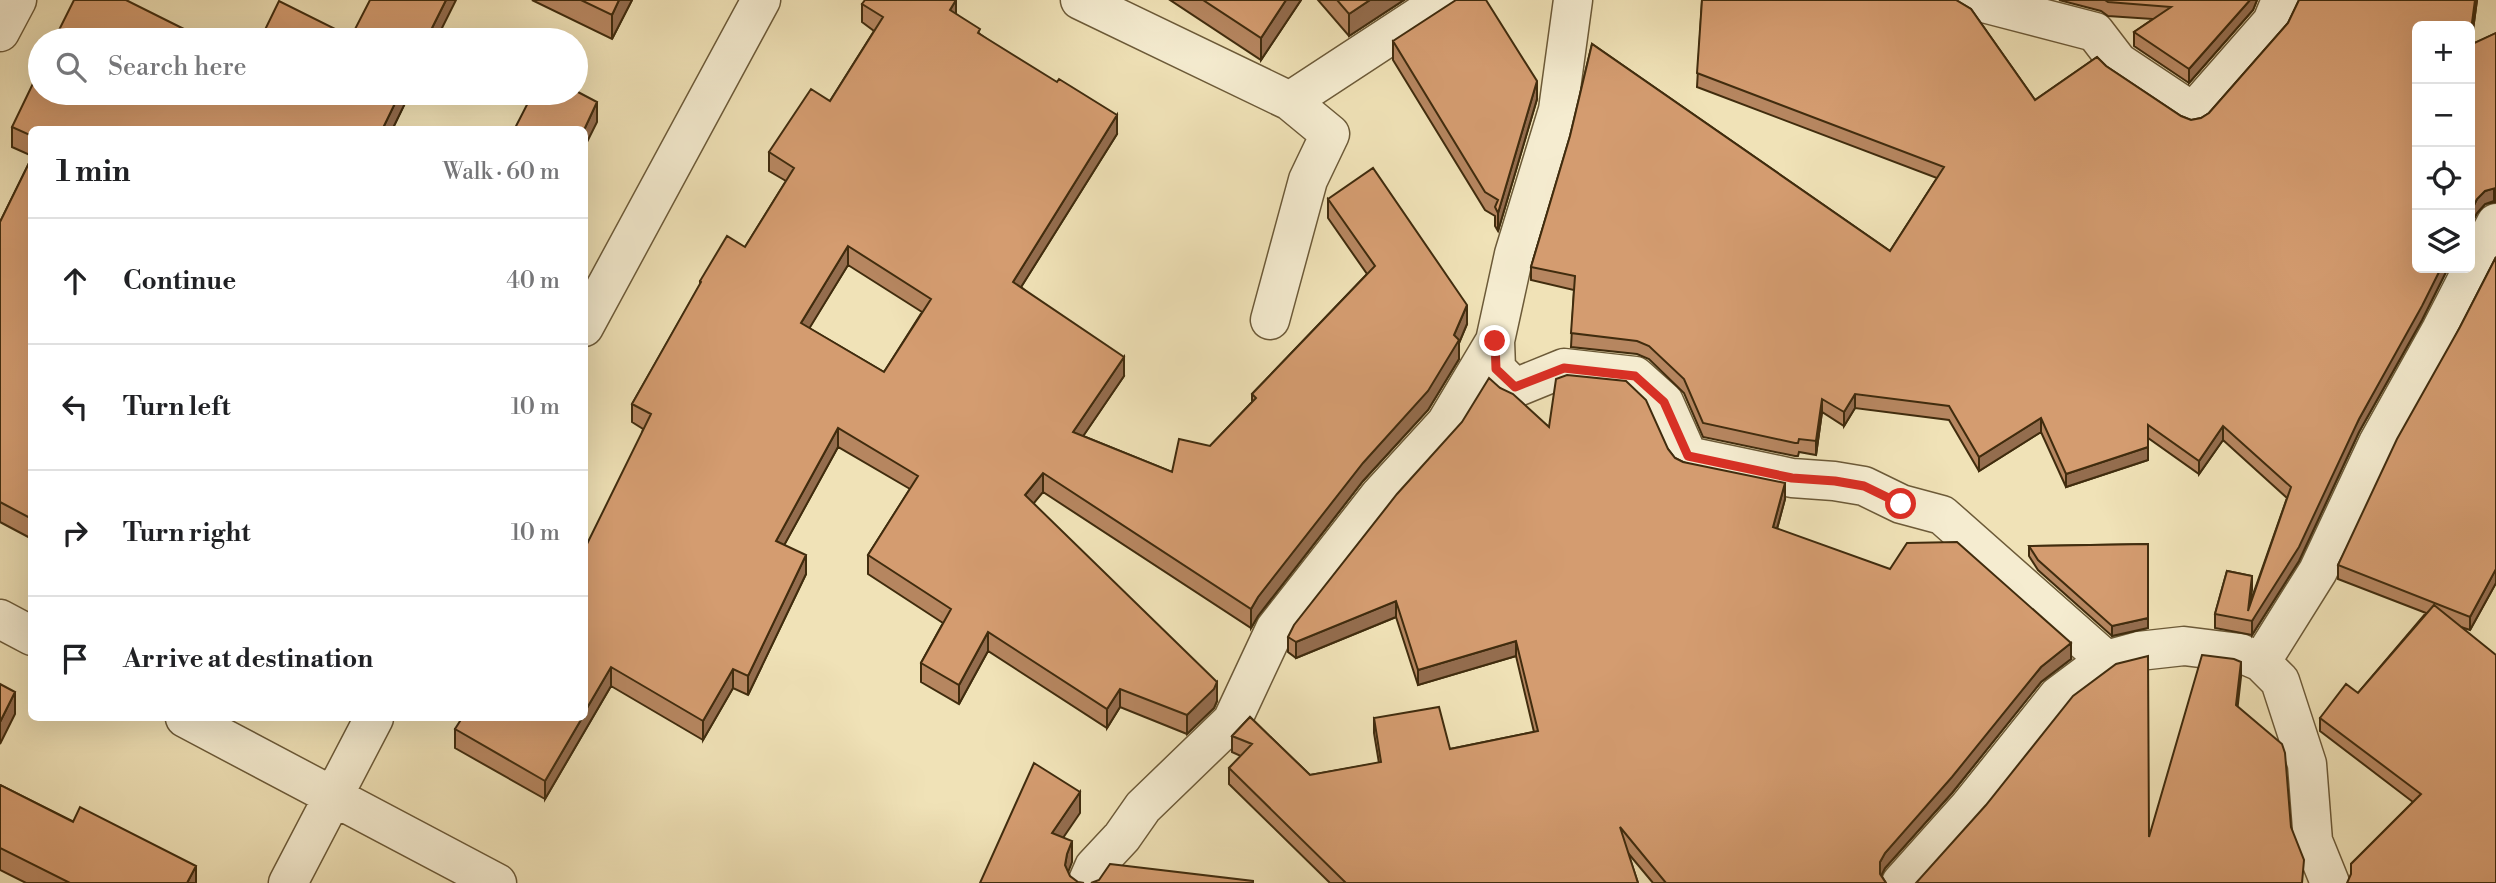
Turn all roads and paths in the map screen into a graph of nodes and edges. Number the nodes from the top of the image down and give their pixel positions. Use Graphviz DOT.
graph roads {
  1 [pos="17,0"];
  2 [pos="761,0"];
  3 [pos="1080,0"];
  4 [pos="1444,0"];
  5 [pos="1573,0"];
  6 [pos="1972,0"];
  7 [pos="2281,0"];
  8 [pos="0,32"];
  9 [pos="1290,101"];
  10 [pos="2496,223"];
  11 [pos="588,320"];
  12 [pos="1270,320"];
  13 [pos="1495,341"];
  14 [pos="0,619"];
  15 [pos="28,634"];
  16 [pos="2106,660"];
  17 [pos="2261,662"];
  18 [pos="191,721"];
  19 [pos="372,721"];
  20 [pos="332,796"];
  21 [pos="288,883"];
  22 [pos="497,883"];
  23 [pos="1087,883"];
  24 [pos="1901,883"];
  25 [pos="2329,883"];
  1 -- 8 [label="street"];
  2 -- 11 [label="street"];
  3 -- 9 [label="street"];
  4 -- 9 [label="street"];
  5 -- 13 [label="street"];
  6 -- 7 [label="street"];
  9 -- 12 [label="street"];
  10 -- 17 [label="street"];
  13 -- 16 [label="street"];
  13 -- 23 [label="street"];
  14 -- 15 [label="street"];
  16 -- 17 [label="street"];
  16 -- 24 [label="street"];
  17 -- 25 [label="street"];
  18 -- 20 [label="street"];
  19 -- 20 [label="street"];
  20 -- 21 [label="street"];
  20 -- 22 [label="street"];
}
